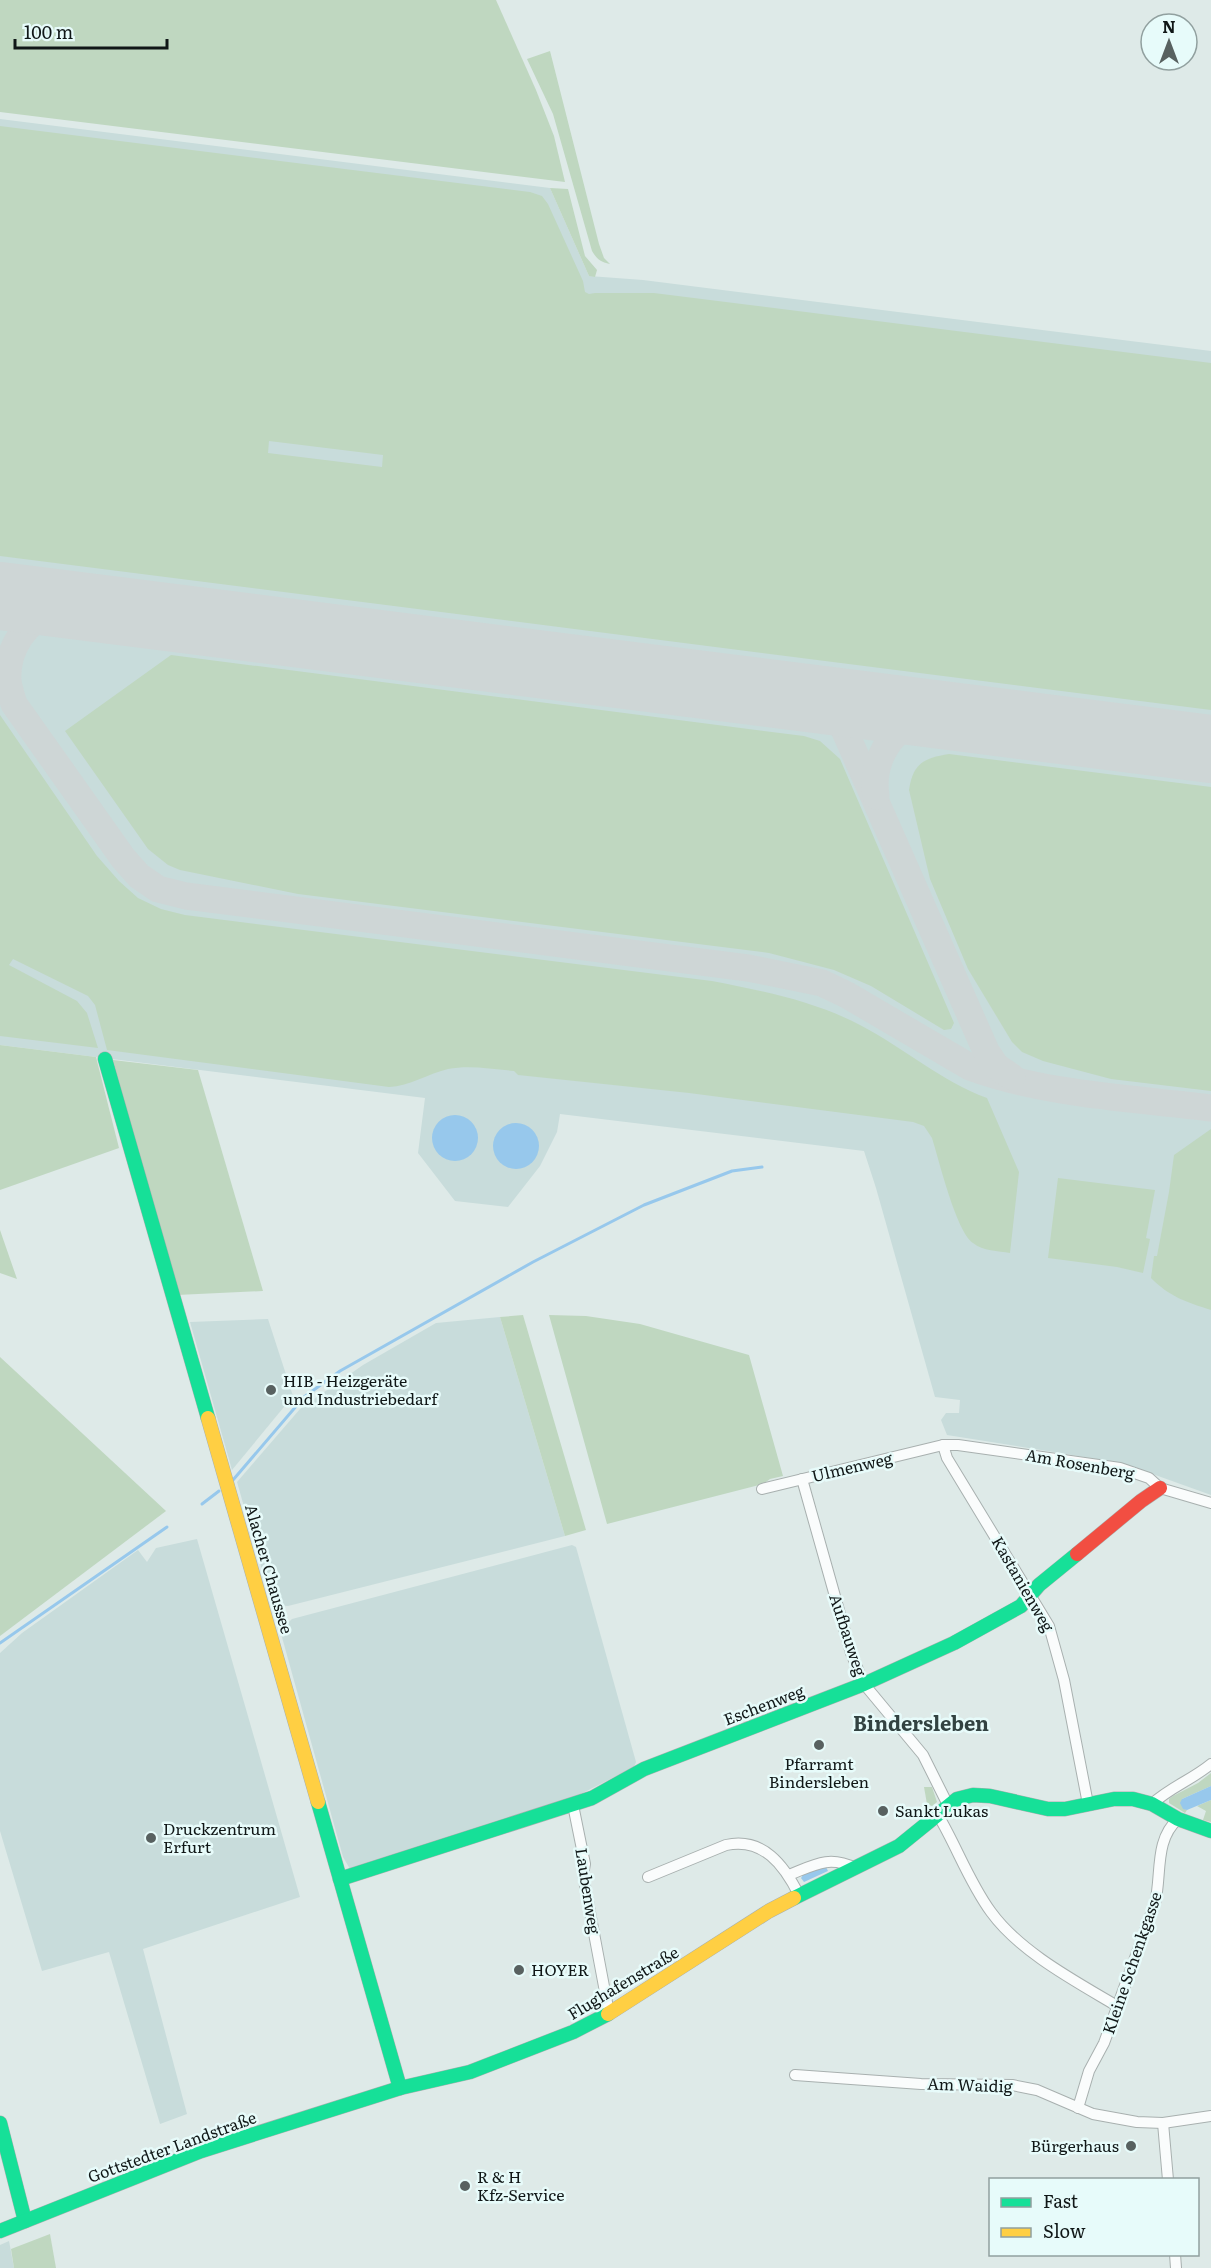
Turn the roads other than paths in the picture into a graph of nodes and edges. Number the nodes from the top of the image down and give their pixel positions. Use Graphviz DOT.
graph roads {
  1 [pos="105,1059"];
  2 [pos="943,1445"];
  3 [pos="802,1479"];
  4 [pos="1160,1488"];
  5 [pos="762,1489"];
  6 [pos="1211,1503"];
  7 [pos="1032,1596"];
  8 [pos="864,1684"];
  9 [pos="1211,1764"];
  10 [pos="1088,1804"];
  11 [pos="1152,1804"];
  12 [pos="573,1805"];
  13 [pos="943,1810"];
  14 [pos="1178,1819"];
  15 [pos="1211,1831"];
  16 [pos="855,1868"];
  17 [pos="789,1875"];
  18 [pos="648,1877"];
  19 [pos="340,1879"];
  20 [pos="799,1895"];
  21 [pos="1117,2006"];
  22 [pos="609,2013"];
  23 [pos="795,2075"];
  24 [pos="400,2088"];
  25 [pos="359,2102"];
  26 [pos="1078,2108"];
  27 [pos="1211,2116"];
  28 [pos="0,2123"];
  29 [pos="1163,2123"];
  30 [pos="1168,2178"];
  31 [pos="25,2221"];
  32 [pos="0,2231"];
  1 -- 19 [label="street, Alacher Chaussee"];
  2 -- 3 [label="street, Ulmenweg"];
  2 -- 4 [label="street, Am Rosenberg"];
  2 -- 7 [label="street, Kastanienweg"];
  3 -- 5 [label="street, Ulmenweg"];
  3 -- 8 [label="street, Aufbauweg"];
  4 -- 6 [label="street, Am Rosenberg"];
  4 -- 7 [label="street, Eschenweg"];
  7 -- 8 [label="street, Eschenweg"];
  7 -- 10 [label="street, Kastanienweg"];
  8 -- 12 [label="street, Eschenweg"];
  8 -- 13 [label="street, Aufbauweg"];
  9 -- 11 [label="street"];
  10 -- 11 [label="street, Flughafenstraße"];
  10 -- 13 [label="street, Flughafenstraße"];
  11 -- 14 [label="street, Flughafenstraße"];
  12 -- 19 [label="street, Eschenweg"];
  12 -- 22 [label="street, Laubenweg"];
  13 -- 16 [label="street, Flughafenstraße"];
  13 -- 21 [label="street, Aufbauweg"];
  14 -- 15 [label="street, Flughafenstraße"];
  14 -- 21 [label="street, Kleine Schenkgasse"];
  16 -- 17 [label="street"];
  16 -- 20 [label="street, Flughafenstraße"];
  17 -- 18 [label="street"];
  17 -- 20 [label="street"];
  19 -- 24 [label="street, Alacher Chaussee"];
  20 -- 22 [label="street, Flughafenstraße"];
  21 -- 26 [label="street, Kleine Schenkgasse"];
  22 -- 24 [label="street, Flughafenstraße"];
  23 -- 26 [label="street, Am Waidig"];
  24 -- 25 [label="street, Flughafenstraße"];
  25 -- 31 [label="street, Gottstedter Landstraße"];
  26 -- 29 [label="street, Am Waidig"];
  27 -- 29 [label="street, Am Waidig"];
  28 -- 31 [label="street"];
  29 -- 30 [label="street"];
  31 -- 32 [label="street, Gottstedter Landstraße"];
}
